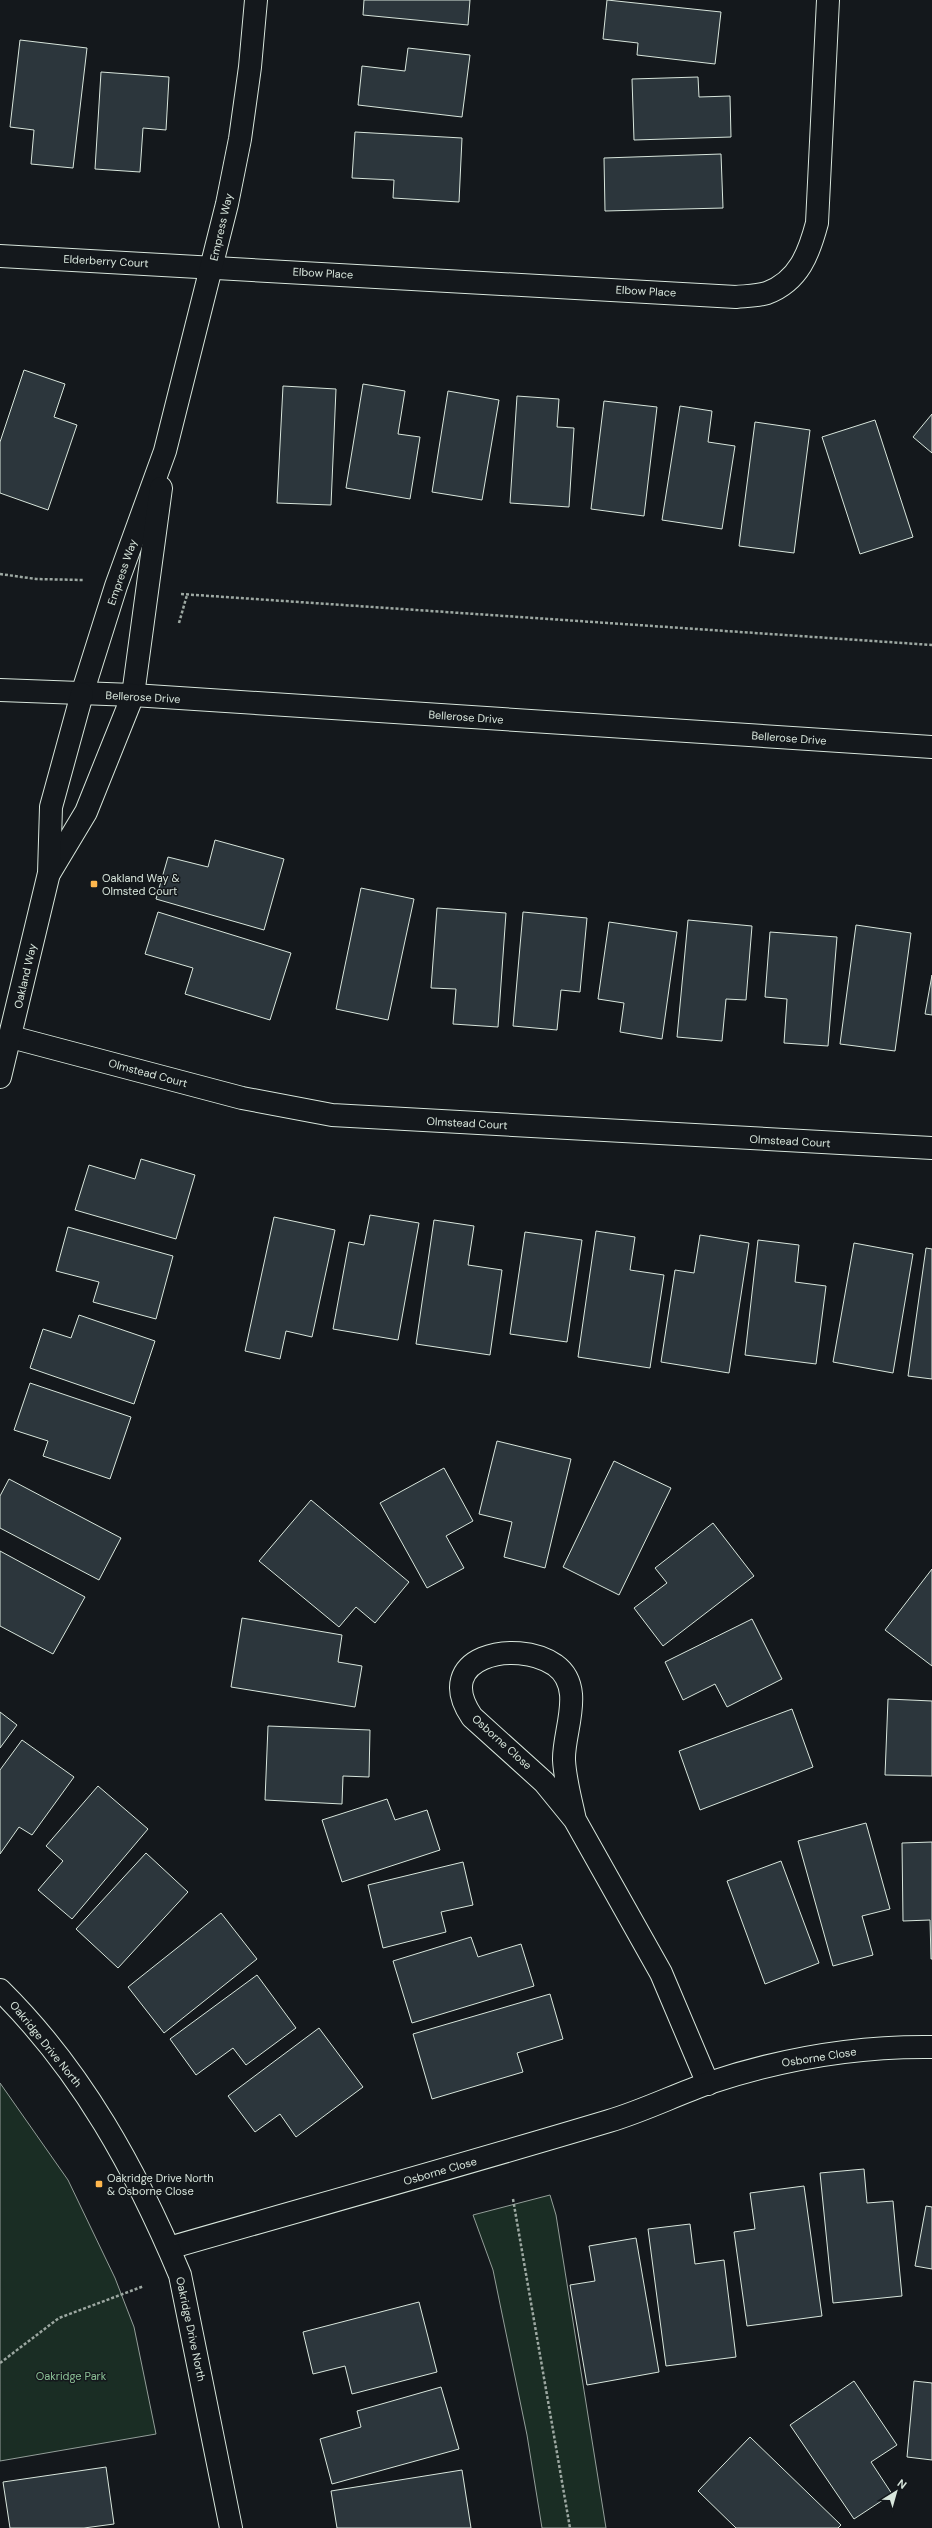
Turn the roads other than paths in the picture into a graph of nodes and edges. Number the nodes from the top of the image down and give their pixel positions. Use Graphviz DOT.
graph roads {
  1 [pos="256,0"];
  2 [pos="828,0"];
  3 [pos="0,256"];
  4 [pos="211,267"];
  5 [pos="165,451"];
  6 [pos="0,690"];
  7 [pos="82,694"];
  8 [pos="133,695"];
  9 [pos="932,747"];
  10 [pos="49,873"];
  11 [pos="11,1037"];
  12 [pos="0,1077"];
  13 [pos="932,1148"];
  14 [pos="575,1820"];
  15 [pos="0,1990"];
  16 [pos="932,2047"];
  17 [pos="708,2084"];
  18 [pos="169,2248"];
  19 [pos="232,2528"];
  1 -- 4 [label="street, Empress Way"];
  2 -- 4 [label="street, Elbow Place"];
  3 -- 4 [label="street, Elderberry Court"];
  4 -- 5 [label="street, Empress Way"];
  5 -- 7 [label="street, Empress Way"];
  5 -- 8 [label="street, Empress Way"];
  6 -- 7 [label="street, Bellerose Drive"];
  7 -- 8 [label="street, Bellerose Drive"];
  7 -- 10 [label="street, Oakland Way"];
  8 -- 9 [label="street, Bellerose Drive"];
  8 -- 10 [label="street, Oakland Way"];
  10 -- 11 [label="street, Oakland Way"];
  11 -- 12 [label="street, Oakland Way"];
  11 -- 13 [label="street, Olmstead Court"];
  14 -- 14 [label="street, Osborne Close"];
  14 -- 17 [label="street, Osborne Close"];
  15 -- 18 [label="street, Oakridge Drive North"];
  16 -- 17 [label="street, Osborne Close"];
  17 -- 18 [label="street, Osborne Close"];
  18 -- 19 [label="street, Oakridge Drive North"];
}
